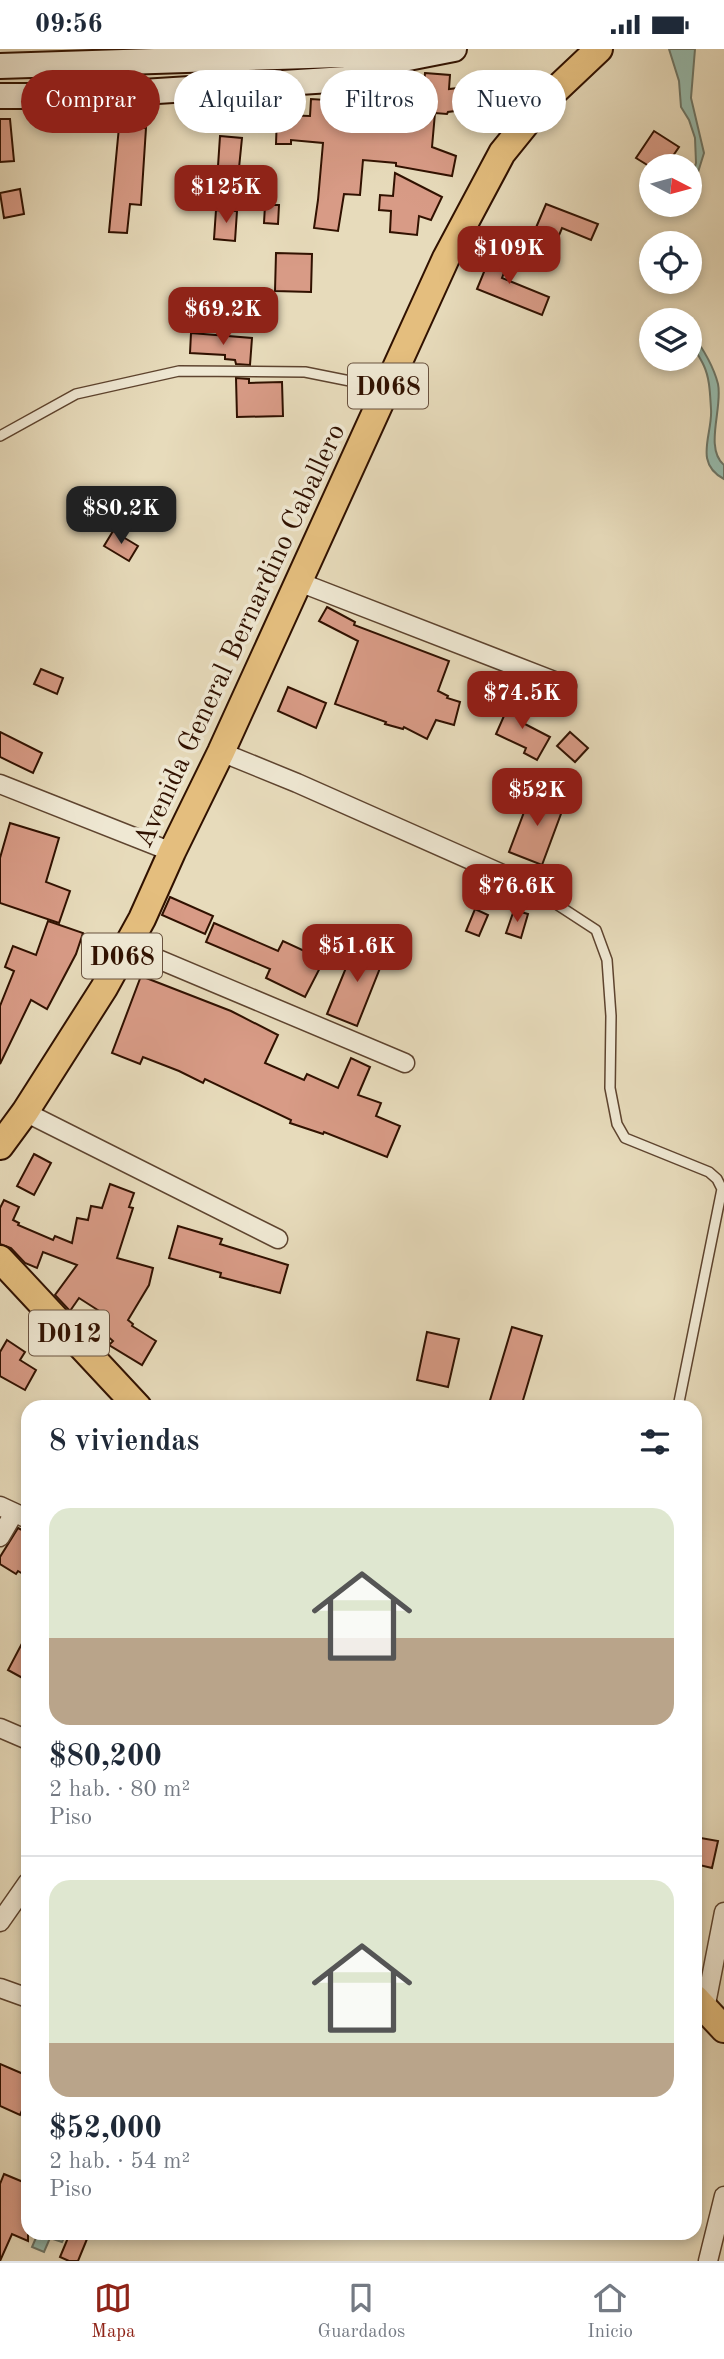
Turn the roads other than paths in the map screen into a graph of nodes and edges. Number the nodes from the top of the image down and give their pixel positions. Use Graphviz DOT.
graph roads {
  1 [pos="454,49"];
  2 [pos="599,49"];
  3 [pos="398,60"];
  4 [pos="79,64"];
  5 [pos="0,65"];
  6 [pos="79,70"];
  7 [pos="160,91"];
  8 [pos="0,96"];
  9 [pos="21,96"];
  10 [pos="386,389"];
  11 [pos="0,436"];
  12 [pos="299,582"];
  13 [pos="567,686"];
  14 [pos="221,752"];
  15 [pos="0,784"];
  16 [pos="172,852"];
  17 [pos="527,885"];
  18 [pos="127,946"];
  19 [pos="405,1063"];
  20 [pos="25,1112"];
  21 [pos="0,1146"];
  22 [pos="278,1239"];
  23 [pos="0,1259"];
  24 [pos="131,1400"];
  25 [pos="679,1400"];
  26 [pos="14,1513"];
  27 [pos="0,1537"];
  28 [pos="0,1728"];
  29 [pos="21,1736"];
  30 [pos="21,1892"];
  31 [pos="724,1912"];
  32 [pos="0,1922"];
  33 [pos="0,1988"];
  34 [pos="21,1996"];
  35 [pos="702,1996"];
  36 [pos="702,2006"];
  37 [pos="724,2029"];
  38 [pos="724,2196"];
  39 [pos="708,2261"];
  1 -- 3 [label="street"];
  2 -- 10 [label="main road, Avenida General Bernardino Caballero / D068"];
  3 -- 4 [label="street"];
  3 -- 7 [label="street"];
  4 -- 5 [label="street"];
  4 -- 6 [label="street"];
  8 -- 9 [label="street"];
  10 -- 11 [label="lane"];
  10 -- 12 [label="main road, Avenida General Bernardino Caballero / D068"];
  12 -- 13 [label="street"];
  12 -- 14 [label="main road, Avenida General Bernardino Caballero / D068"];
  14 -- 16 [label="main road, Avenida General Bernardino Caballero / D068"];
  14 -- 17 [label="street"];
  15 -- 16 [label="street"];
  16 -- 18 [label="main road, Avenida General Bernardino Caballero / D068"];
  17 -- 25 [label="lane"];
  18 -- 19 [label="street"];
  18 -- 20 [label="main road, Avenida General Bernardino Caballero / D068"];
  20 -- 21 [label="main road, Avenida General Bernardino Caballero / D068"];
  20 -- 22 [label="street"];
  23 -- 24 [label="main road, D012"];
  26 -- 27 [label="street"];
  28 -- 29 [label="street"];
  30 -- 32 [label="street"];
  31 -- 35 [label="street"];
  33 -- 34 [label="street"];
  36 -- 37 [label="main road"];
  38 -- 39 [label="street"];
}
